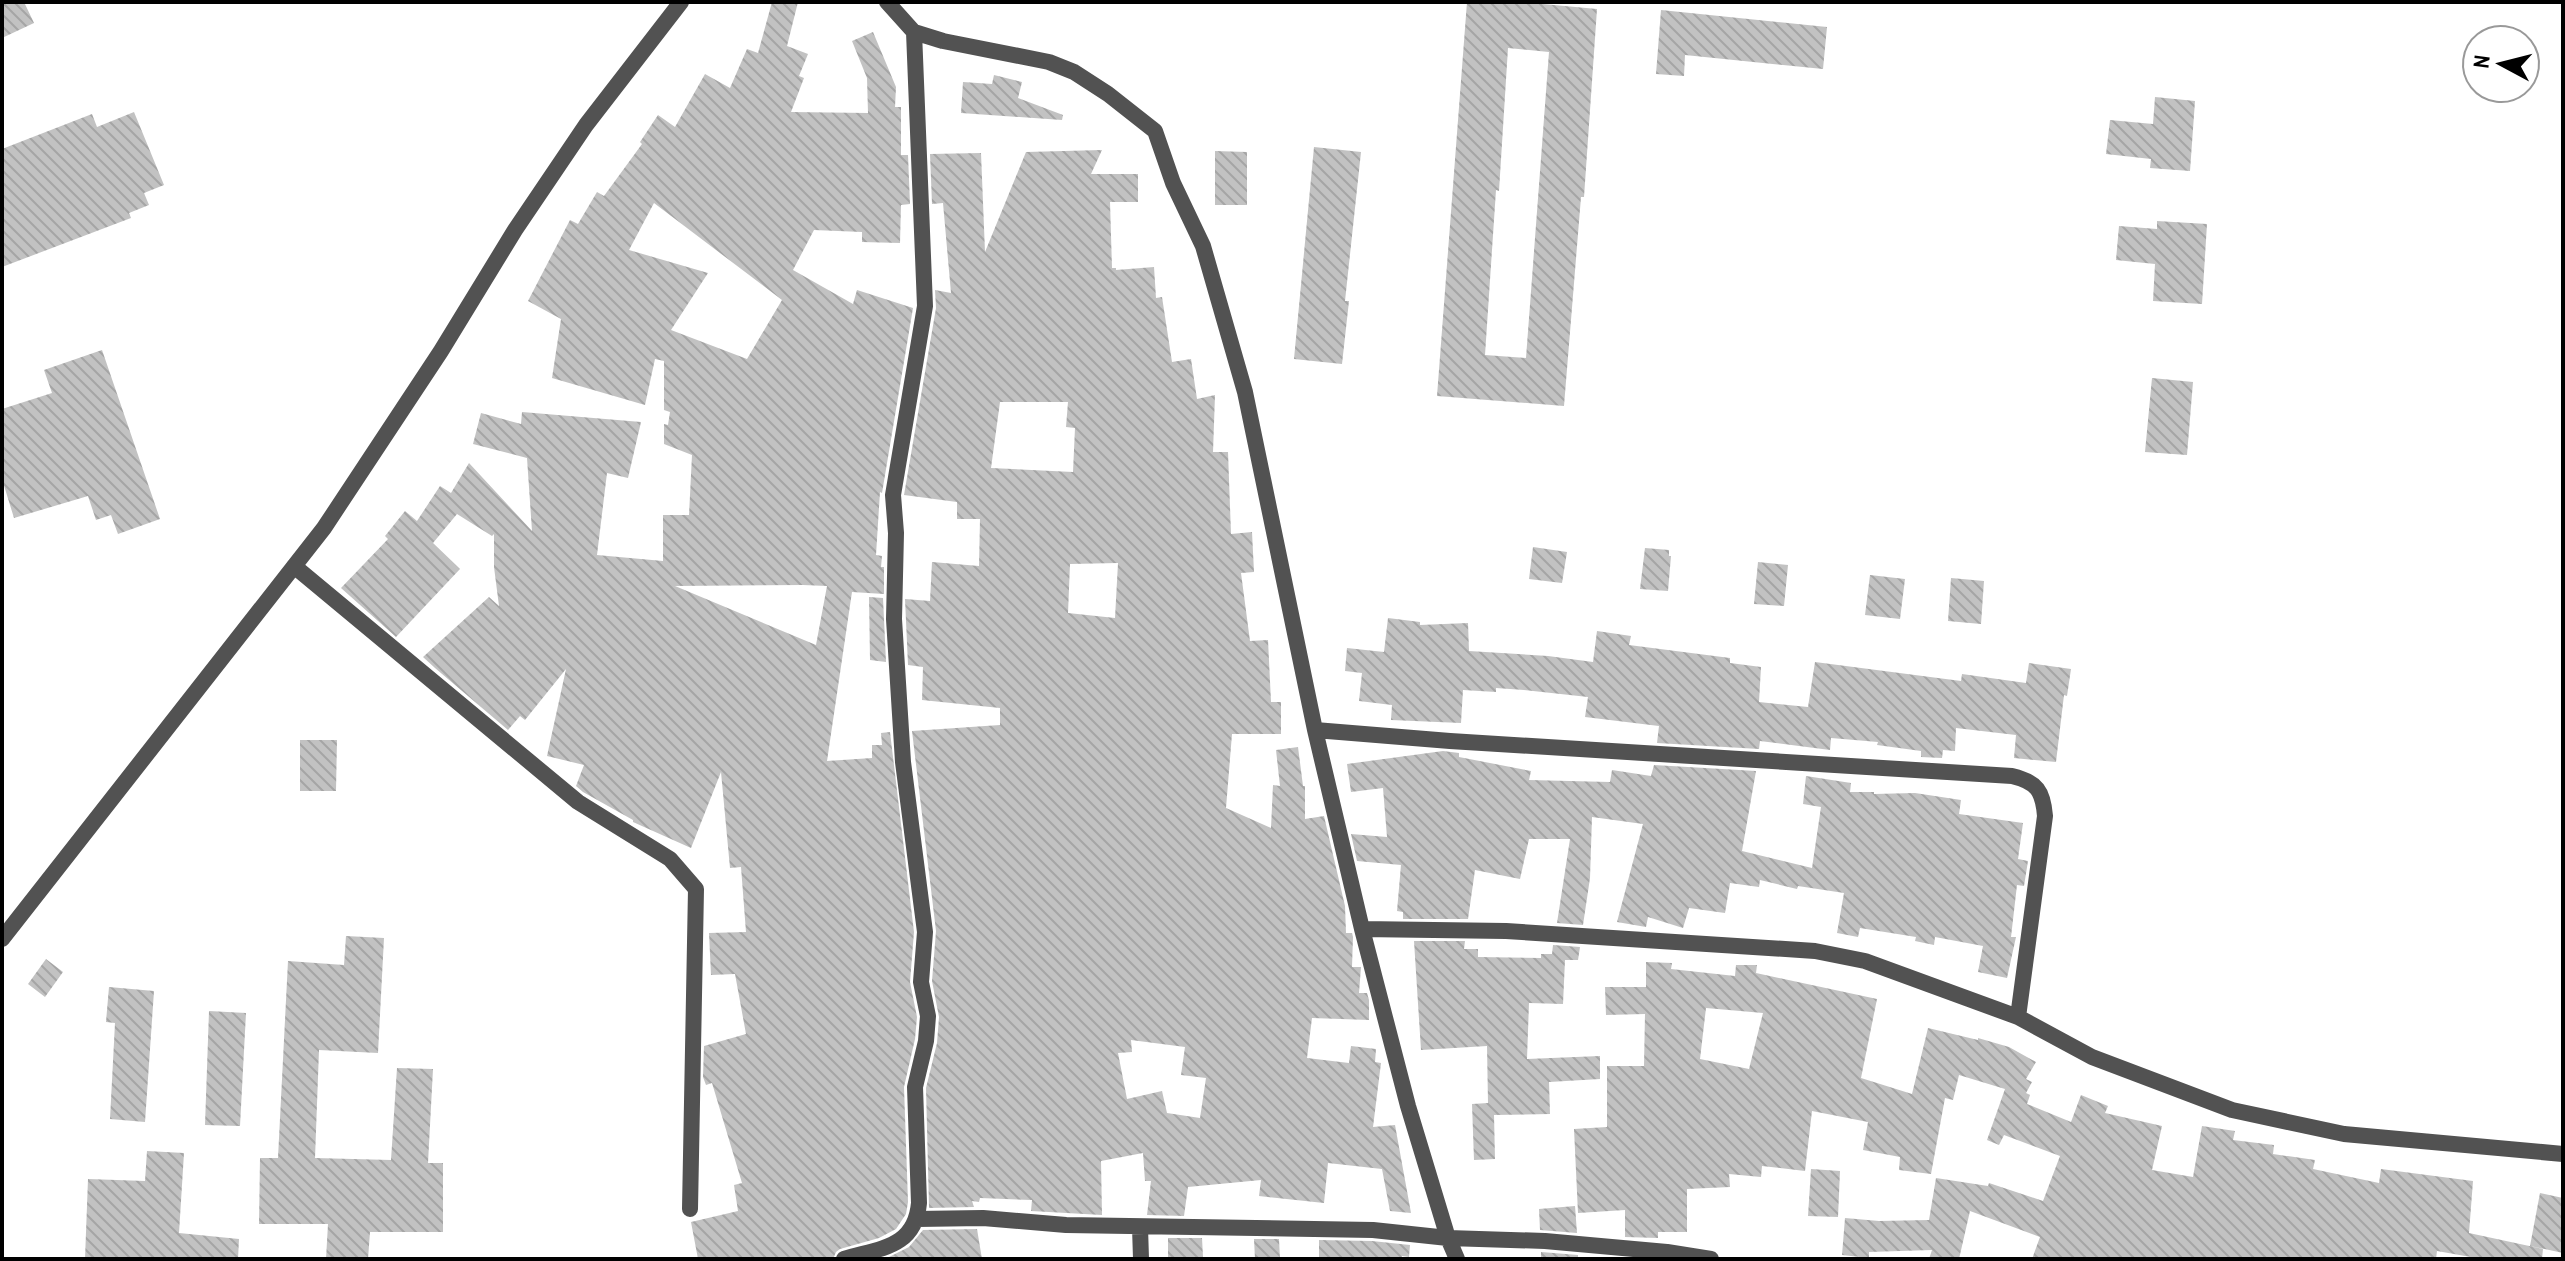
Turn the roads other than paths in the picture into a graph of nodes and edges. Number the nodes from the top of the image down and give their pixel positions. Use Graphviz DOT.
graph roads {
  1 [pos="681,2"];
  2 [pos="887,2"];
  3 [pos="914,32"];
  4 [pos="294,566"];
  5 [pos="1315,730"];
  6 [pos="1362,929"];
  7 [pos="2,939"];
  8 [pos="2018,1017"];
  9 [pos="2563,1154"];
  10 [pos="690,1209"];
  11 [pos="917,1219"];
  12 [pos="1140,1227"];
  13 [pos="1448,1238"];
  14 [pos="844,1259"];
  15 [pos="1141,1259"];
  16 [pos="1457,1259"];
  17 [pos="1711,1259"];
  1 -- 4 [label="street"];
  2 -- 3 [label="street"];
  3 -- 5 [label="street"];
  3 -- 11 [label="street"];
  4 -- 7 [label="street"];
  4 -- 10 [label="street"];
  5 -- 6 [label="street"];
  5 -- 8 [label="street"];
  6 -- 8 [label="street"];
  6 -- 13 [label="street"];
  8 -- 9 [label="street"];
  11 -- 12 [label="street"];
  11 -- 14 [label="street"];
  12 -- 13 [label="street"];
  12 -- 15 [label="street"];
  13 -- 16 [label="street"];
  13 -- 17 [label="street"];
}
